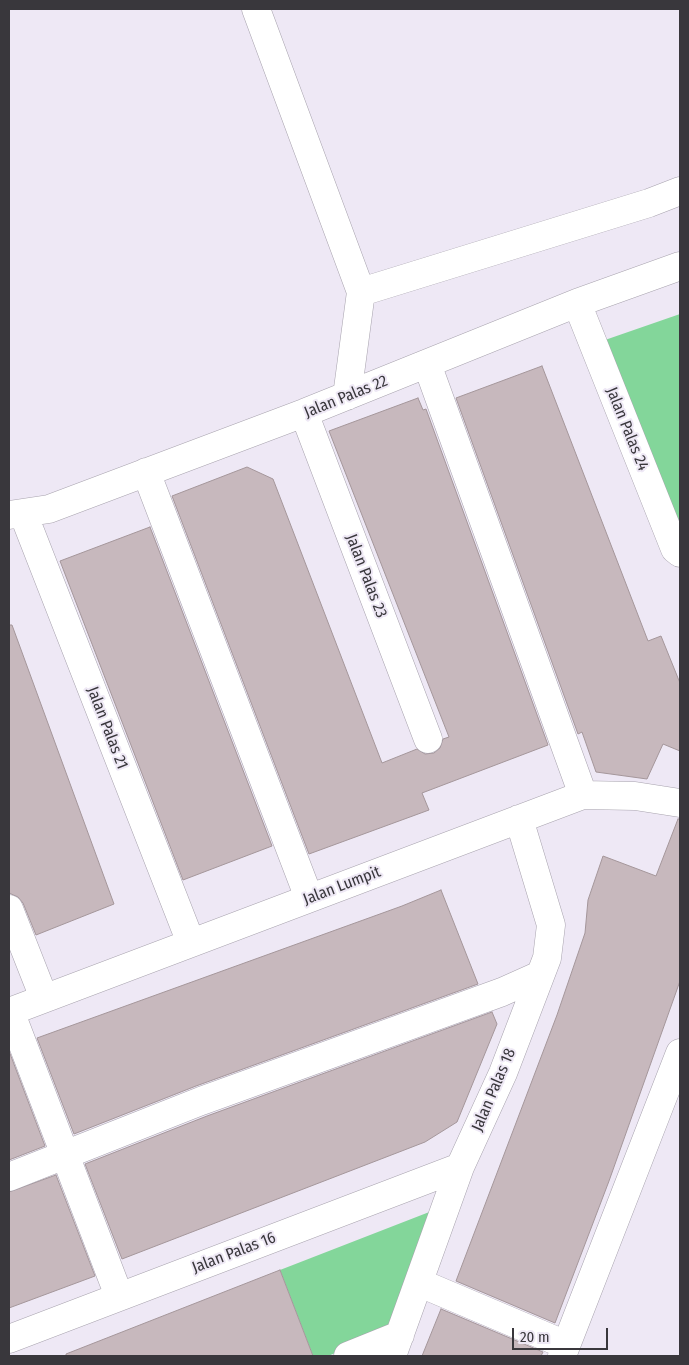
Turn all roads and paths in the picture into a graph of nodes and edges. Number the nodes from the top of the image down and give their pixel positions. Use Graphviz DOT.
graph roads {
  1 [pos="256,9"];
  2 [pos="680,191"];
  3 [pos="680,266"];
  4 [pos="361,292"];
  5 [pos="577,303"];
  6 [pos="427,364"];
  7 [pos="347,396"];
  8 [pos="304,413"];
  9 [pos="146,472"];
  10 [pos="16,514"];
  11 [pos="680,553"];
  12 [pos="428,740"];
  13 [pos="584,795"];
  14 [pos="680,802"];
  15 [pos="519,819"];
  16 [pos="309,898"];
  17 [pos="9,909"];
  18 [pos="191,943"];
  19 [pos="540,975"];
  20 [pos="44,998"];
  21 [pos="9,1011"];
  22 [pos="680,1053"];
  23 [pos="65,1156"];
  24 [pos="460,1167"];
  25 [pos="9,1177"];
  26 [pos="420,1283"];
  27 [pos="119,1296"];
  28 [pos="9,1339"];
  29 [pos="396,1346"];
  30 [pos="564,1351"];
  31 [pos="348,1356"];
  1 -- 4 [label="street"];
  2 -- 4 [label="street"];
  3 -- 5 [label="street, Jalan Palas 22"];
  4 -- 7 [label="street"];
  5 -- 6 [label="street, Jalan Palas 22"];
  5 -- 11 [label="street, Jalan Palas 24"];
  6 -- 7 [label="street, Jalan Palas 22"];
  6 -- 13 [label="street"];
  7 -- 8 [label="street, Jalan Palas 22"];
  8 -- 9 [label="street, Jalan Palas 22"];
  8 -- 12 [label="street, Jalan Palas 23"];
  9 -- 10 [label="street, Jalan Palas 22"];
  9 -- 16 [label="street"];
  10 -- 18 [label="street, Jalan Palas 21"];
  13 -- 14 [label="street, Jalan Lumpit"];
  13 -- 15 [label="street, Jalan Lumpit"];
  15 -- 16 [label="street, Jalan Lumpit"];
  15 -- 19 [label="street, Jalan Palas 18"];
  16 -- 18 [label="street, Jalan Lumpit"];
  17 -- 20 [label="street"];
  18 -- 20 [label="street, Jalan Lumpit"];
  19 -- 23 [label="street"];
  19 -- 24 [label="street, Jalan Palas 18"];
  20 -- 21 [label="street, Jalan Lumpit"];
  21 -- 23 [label="street"];
  22 -- 30 [label="street"];
  23 -- 25 [label="street"];
  23 -- 27 [label="street"];
  24 -- 26 [label="street, Jalan Palas 18"];
  24 -- 27 [label="street, Jalan Palas 16"];
  26 -- 29 [label="street, Jalan Palas 18"];
  26 -- 30 [label="street"];
  27 -- 28 [label="street, Jalan Palas 16"];
  29 -- 31 [label="street"];
}
